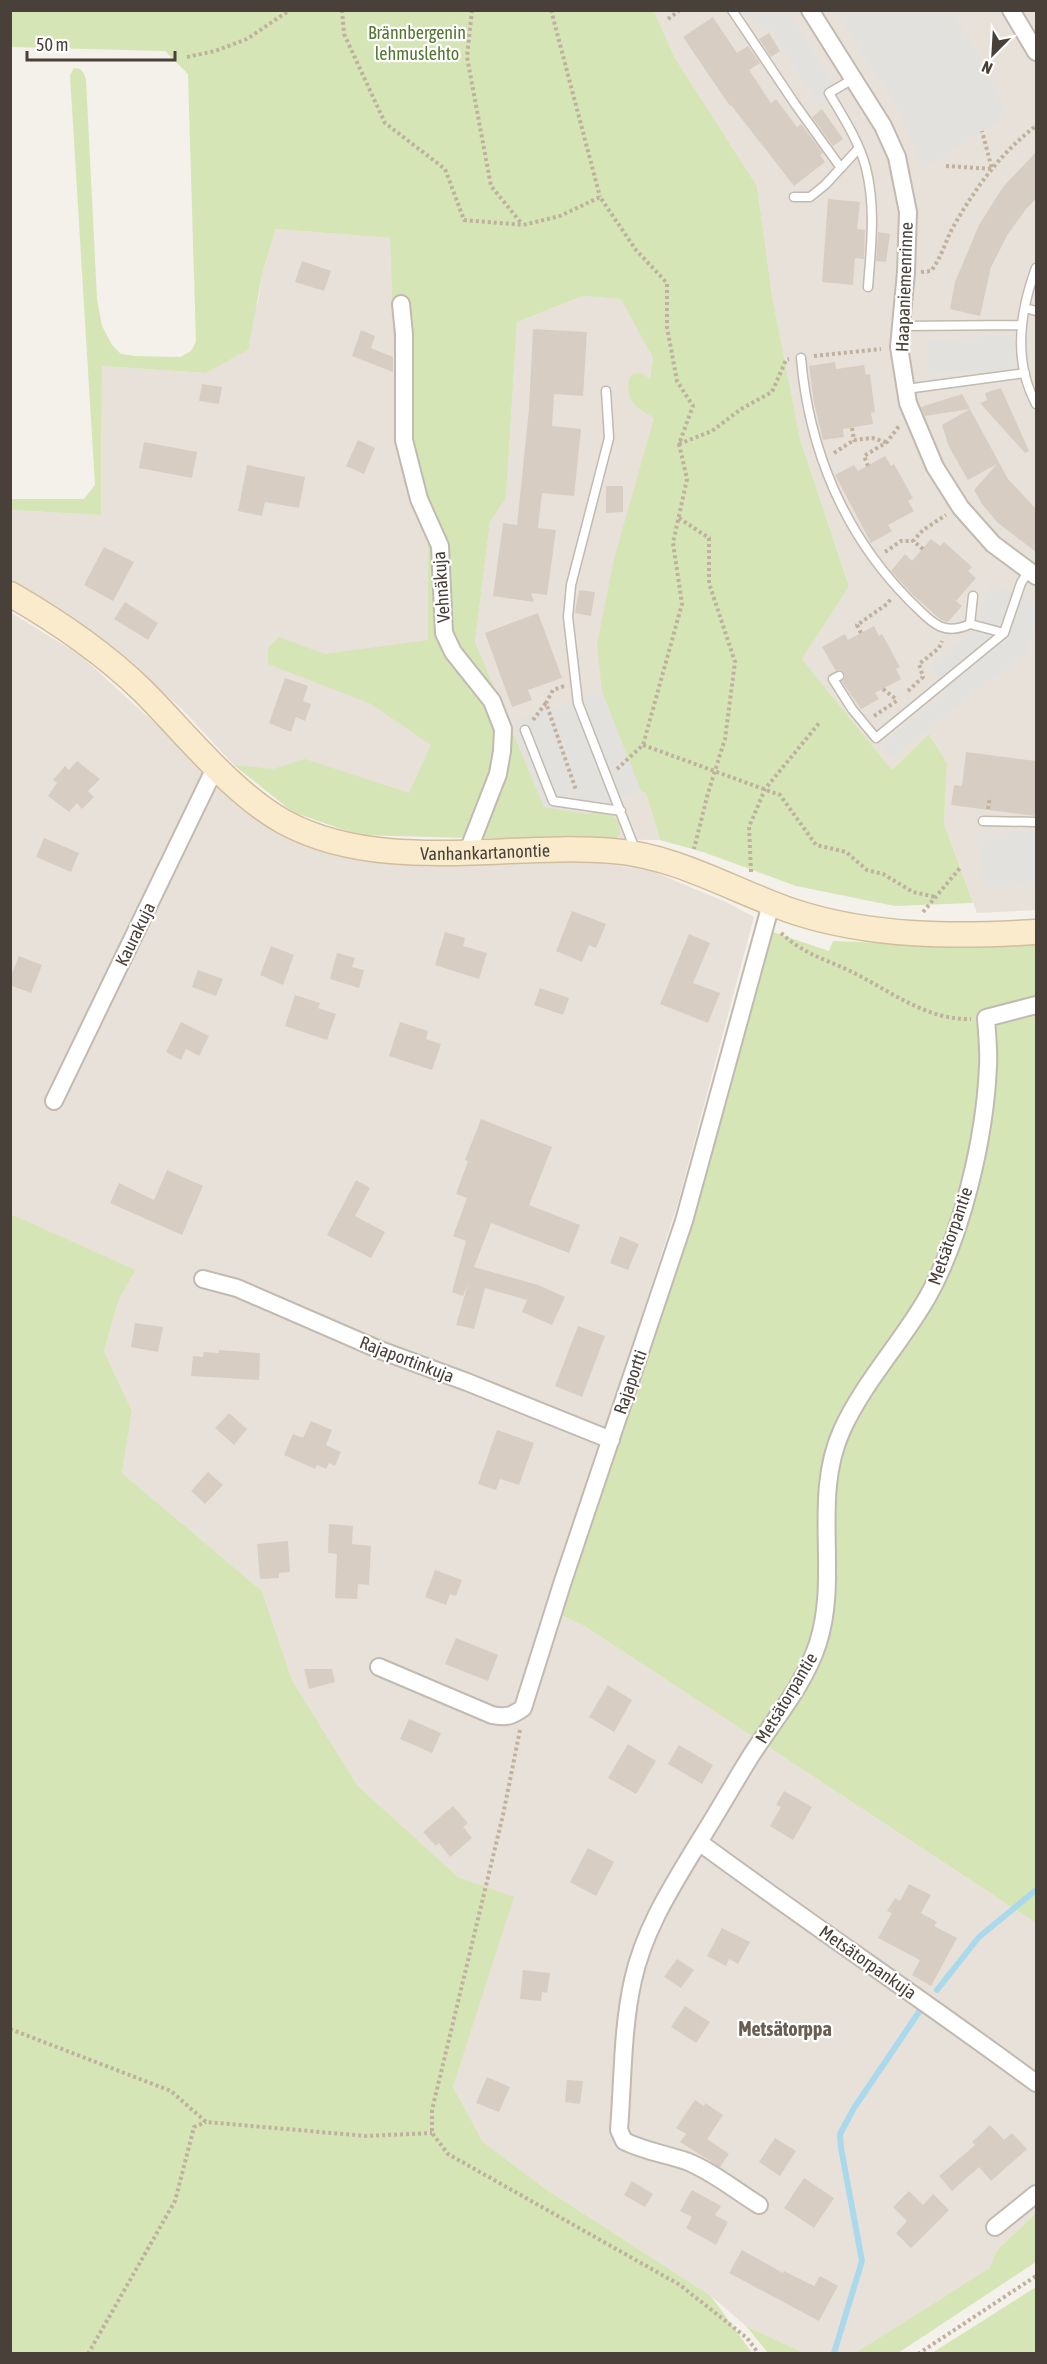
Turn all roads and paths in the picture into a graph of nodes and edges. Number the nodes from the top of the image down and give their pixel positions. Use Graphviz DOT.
graph roads {
  1 [pos="290,10"];
  2 [pos="342,10"];
  3 [pos="472,10"];
  4 [pos="551,10"];
  5 [pos="680,10"];
  6 [pos="732,10"];
  7 [pos="810,10"];
  8 [pos="1011,10"];
  9 [pos="668,19"];
  10 [pos="1036,52"];
  11 [pos="187,57"];
  12 [pos="853,79"];
  13 [pos="1036,126"];
  14 [pos="982,131"];
  15 [pos="859,148"];
  16 [pos="946,166"];
  17 [pos="841,168"];
  18 [pos="992,169"];
  19 [pos="600,197"];
  20 [pos="794,197"];
  21 [pos="523,225"];
  22 [pos="1036,268"];
  23 [pos="906,272"];
  24 [pos="868,287"];
  25 [pos="401,304"];
  26 [pos="1025,308"];
  27 [pos="1036,311"];
  28 [pos="1022,325"];
  29 [pos="901,326"];
  30 [pos="889,348"];
  31 [pos="801,358"];
  32 [pos="1025,374"];
  33 [pos="906,389"];
  34 [pos="606,391"];
  35 [pos="1036,404"];
  36 [pos="903,420"];
  37 [pos="852,428"];
  38 [pos="854,440"];
  39 [pos="887,442"];
  40 [pos="679,444"];
  41 [pos="822,462"];
  42 [pos="868,466"];
  43 [pos="951,512"];
  44 [pos="679,518"];
  45 [pos="914,541"];
  46 [pos="923,549"];
  47 [pos="874,561"];
  48 [pos="1032,574"];
  49 [pos="897,588"];
  50 [pos="10,594"];
  51 [pos="973,596"];
  52 [pos="970,624"];
  53 [pos="946,629"];
  54 [pos="861,633"];
  55 [pos="1004,633"];
  56 [pos="839,676"];
  57 [pos="575,682"];
  58 [pos="883,689"];
  59 [pos="897,700"];
  60 [pos="546,703"];
  61 [pos="906,713"];
  62 [pos="820,722"];
  63 [pos="864,724"];
  64 [pos="525,730"];
  65 [pos="643,745"];
  66 [pos="216,766"];
  67 [pos="715,770"];
  68 [pos="608,777"];
  69 [pos="765,789"];
  70 [pos="581,805"];
  71 [pos="621,811"];
  72 [pos="983,821"];
  73 [pos="1036,822"];
  74 [pos="685,850"];
  75 [pos="468,851"];
  76 [pos="693,852"];
  77 [pos="701,854"];
  78 [pos="637,855"];
  79 [pos="960,868"];
  80 [pos="741,869"];
  81 [pos="752,873"];
  82 [pos="760,877"];
  83 [pos="936,897"];
  84 [pos="769,912"];
  85 [pos="932,916"];
  86 [pos="1036,932"];
  87 [pos="1036,1005"];
  88 [pos="986,1018"];
  89 [pos="54,1101"];
  90 [pos="203,1279"];
  91 [pos="611,1440"];
  92 [pos="379,1667"];
  93 [pos="523,1708"];
  94 [pos="699,1842"];
  95 [pos="10,2029"];
  96 [pos="1036,2083"];
  97 [pos="206,2122"];
  98 [pos="432,2133"];
  99 [pos="1036,2194"];
  100 [pos="759,2205"];
  101 [pos="995,2227"];
  102 [pos="1036,2276"];
  103 [pos="88,2354"];
  104 [pos="759,2354"];
  105 [pos="918,2354"];
  1 -- 11 [label="path"];
  2 -- 21 [label="path"];
  3 -- 21 [label="path"];
  4 -- 19 [label="path"];
  5 -- 9 [label="path"];
  6 -- 17 [label="lane"];
  7 -- 12 [label="street, Haapaniemenrinne"];
  8 -- 10 [label="street"];
  12 -- 15 [label="lane"];
  12 -- 23 [label="street, Haapaniemenrinne"];
  13 -- 18 [label="path"];
  14 -- 18 [label="path"];
  15 -- 17 [label="lane"];
  15 -- 24 [label="lane"];
  16 -- 18 [label="path"];
  17 -- 20 [label="lane"];
  18 -- 23 [label="path"];
  19 -- 21 [label="path"];
  19 -- 40 [label="path"];
  22 -- 26 [label="lane"];
  23 -- 29 [label="street, Haapaniemenrinne"];
  25 -- 75 [label="street, Vehnäkuja"];
  26 -- 27 [label="lane"];
  26 -- 28 [label="lane"];
  28 -- 29 [label="lane"];
  28 -- 32 [label="lane"];
  29 -- 33 [label="street, Haapaniemenrinne"];
  30 -- 31 [label="path"];
  31 -- 40 [label="path"];
  31 -- 41 [label="lane"];
  32 -- 33 [label="lane"];
  32 -- 35 [label="lane"];
  33 -- 48 [label="street, Haapaniemenrinne"];
  34 -- 57 [label="lane"];
  36 -- 39 [label="path"];
  37 -- 38 [label="path"];
  38 -- 39 [label="path"];
  38 -- 41 [label="path"];
  39 -- 42 [label="path"];
  40 -- 44 [label="path"];
  41 -- 47 [label="lane"];
  43 -- 45 [label="path"];
  44 -- 65 [label="path"];
  44 -- 67 [label="path"];
  45 -- 46 [label="path"];
  45 -- 47 [label="path"];
  47 -- 49 [label="lane"];
  48 -- 55 [label="lane"];
  49 -- 53 [label="lane"];
  49 -- 54 [label="path"];
  50 -- 66 [label="street, Vanhankartanontie"];
  51 -- 52 [label="lane"];
  52 -- 53 [label="lane"];
  52 -- 55 [label="lane"];
  53 -- 59 [label="path"];
  55 -- 61 [label="lane"];
  56 -- 63 [label="lane"];
  57 -- 60 [label="path"];
  57 -- 68 [label="lane"];
  58 -- 59 [label="path"];
  59 -- 61 [label="path"];
  59 -- 63 [label="path"];
  60 -- 64 [label="path"];
  60 -- 70 [label="path"];
  61 -- 63 [label="lane"];
  62 -- 69 [label="path"];
  64 -- 70 [label="lane"];
  65 -- 67 [label="path"];
  65 -- 68 [label="path"];
  66 -- 75 [label="street, Vanhankartanontie"];
  66 -- 89 [label="street, Kaurakuja"];
  67 -- 69 [label="path"];
  67 -- 76 [label="path"];
  68 -- 71 [label="lane"];
  69 -- 81 [label="path"];
  69 -- 83 [label="path"];
  70 -- 71 [label="lane"];
  71 -- 78 [label="lane"];
  72 -- 73 [label="lane"];
  74 -- 76 [label="path"];
  75 -- 78 [label="street, Vanhankartanontie"];
  76 -- 77 [label="path"];
  78 -- 84 [label="street, Vanhankartanontie"];
  79 -- 83 [label="path"];
  80 -- 81 [label="path"];
  81 -- 82 [label="path"];
  83 -- 85 [label="path"];
  84 -- 86 [label="street, Vanhankartanontie"];
  84 -- 88 [label="path"];
  84 -- 91 [label="street, Rajaportti"];
  87 -- 88 [label="street"];
  88 -- 94 [label="street, Metsätorpantie"];
  90 -- 91 [label="street, Rajaportinkuja"];
  91 -- 93 [label="street, Rajaportti"];
  92 -- 93 [label="street"];
  93 -- 98 [label="path"];
  94 -- 96 [label="street, Metsätorpankuja"];
  94 -- 100 [label="street, Metsätorpantie"];
  95 -- 97 [label="path"];
  97 -- 98 [label="path"];
  97 -- 103 [label="path"];
  98 -- 104 [label="path"];
  99 -- 101 [label="street"];
  102 -- 105 [label="path"];
}
